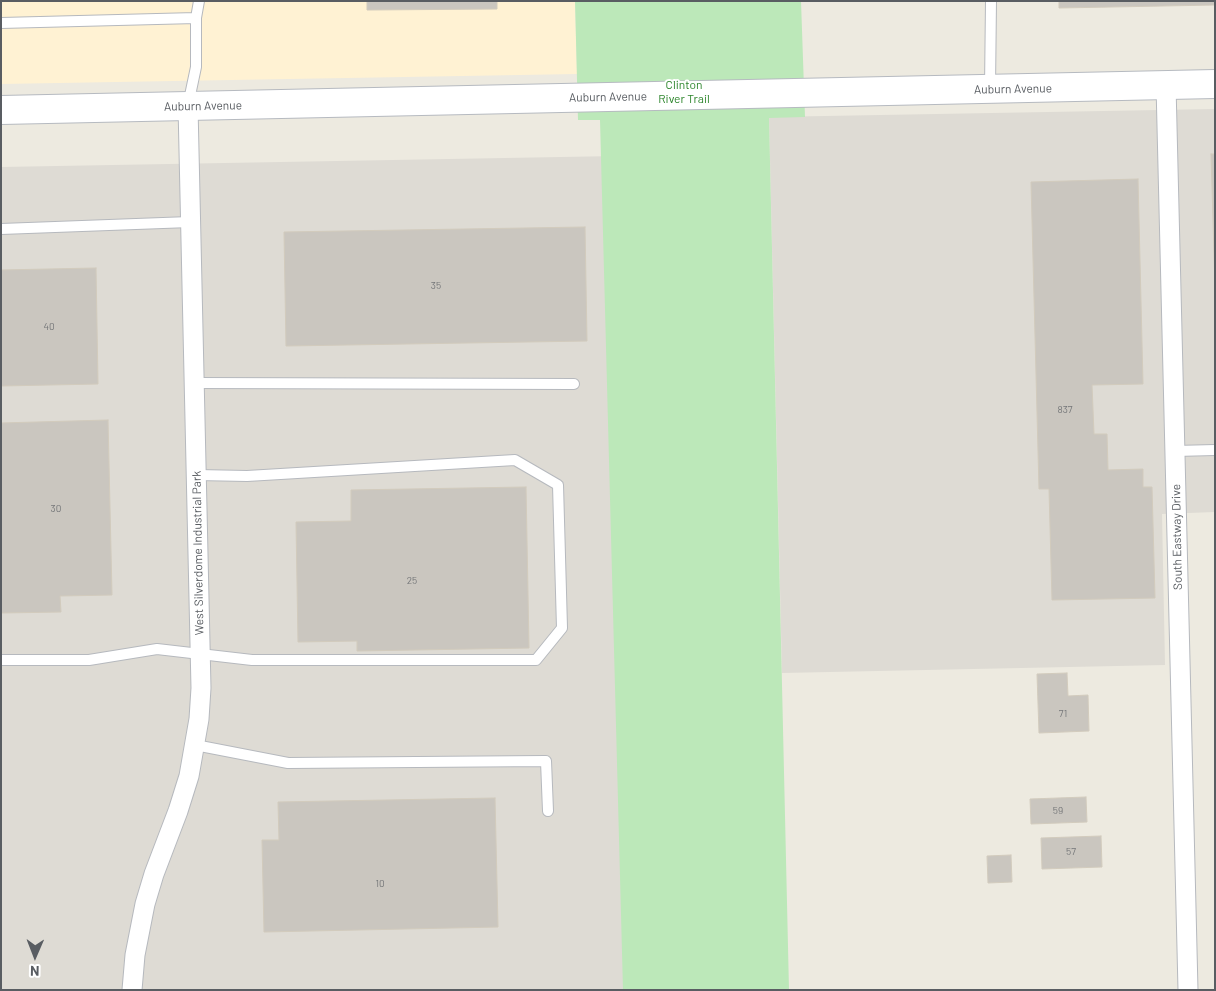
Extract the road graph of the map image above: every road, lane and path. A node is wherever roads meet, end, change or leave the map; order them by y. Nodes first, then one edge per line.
1 (199, 1) edge
2 (991, 1) edge
3 (196, 18) junction
4 (1, 23) edge
5 (1215, 84) edge
6 (1166, 85) junction
7 (990, 89) junction
8 (188, 106) junction
9 (1, 110) edge
10 (190, 222) junction
11 (1, 229) edge
12 (194, 383) junction
13 (574, 384) dead end
14 (1215, 450) edge
15 (1175, 451) junction
16 (196, 475) junction
17 (201, 655) junction
18 (1, 660) edge
19 (195, 745) junction
20 (548, 811) dead end
21 (132, 990) edge
22 (1188, 990) edge

1 - 3 lane
2 - 7 lane
3 - 4 lane
3 - 8 lane
5 - 6 main road, Auburn Avenue
6 - 7 main road, Auburn Avenue
6 - 15 street, South Eastway Drive
7 - 8 main road, Auburn Avenue
8 - 9 main road, Auburn Avenue
8 - 10 street, West Silverdome Industrial Park
10 - 11 lane
10 - 12 street, West Silverdome Industrial Park
12 - 13 lane
12 - 16 street, West Silverdome Industrial Park
14 - 15 lane
15 - 22 street, South Eastway Drive
16 - 17 street, West Silverdome Industrial Park
16 - 17 lane
17 - 18 lane
17 - 19 street, West Silverdome Industrial Park
19 - 20 lane
19 - 21 street, West Silverdome Industrial Park

